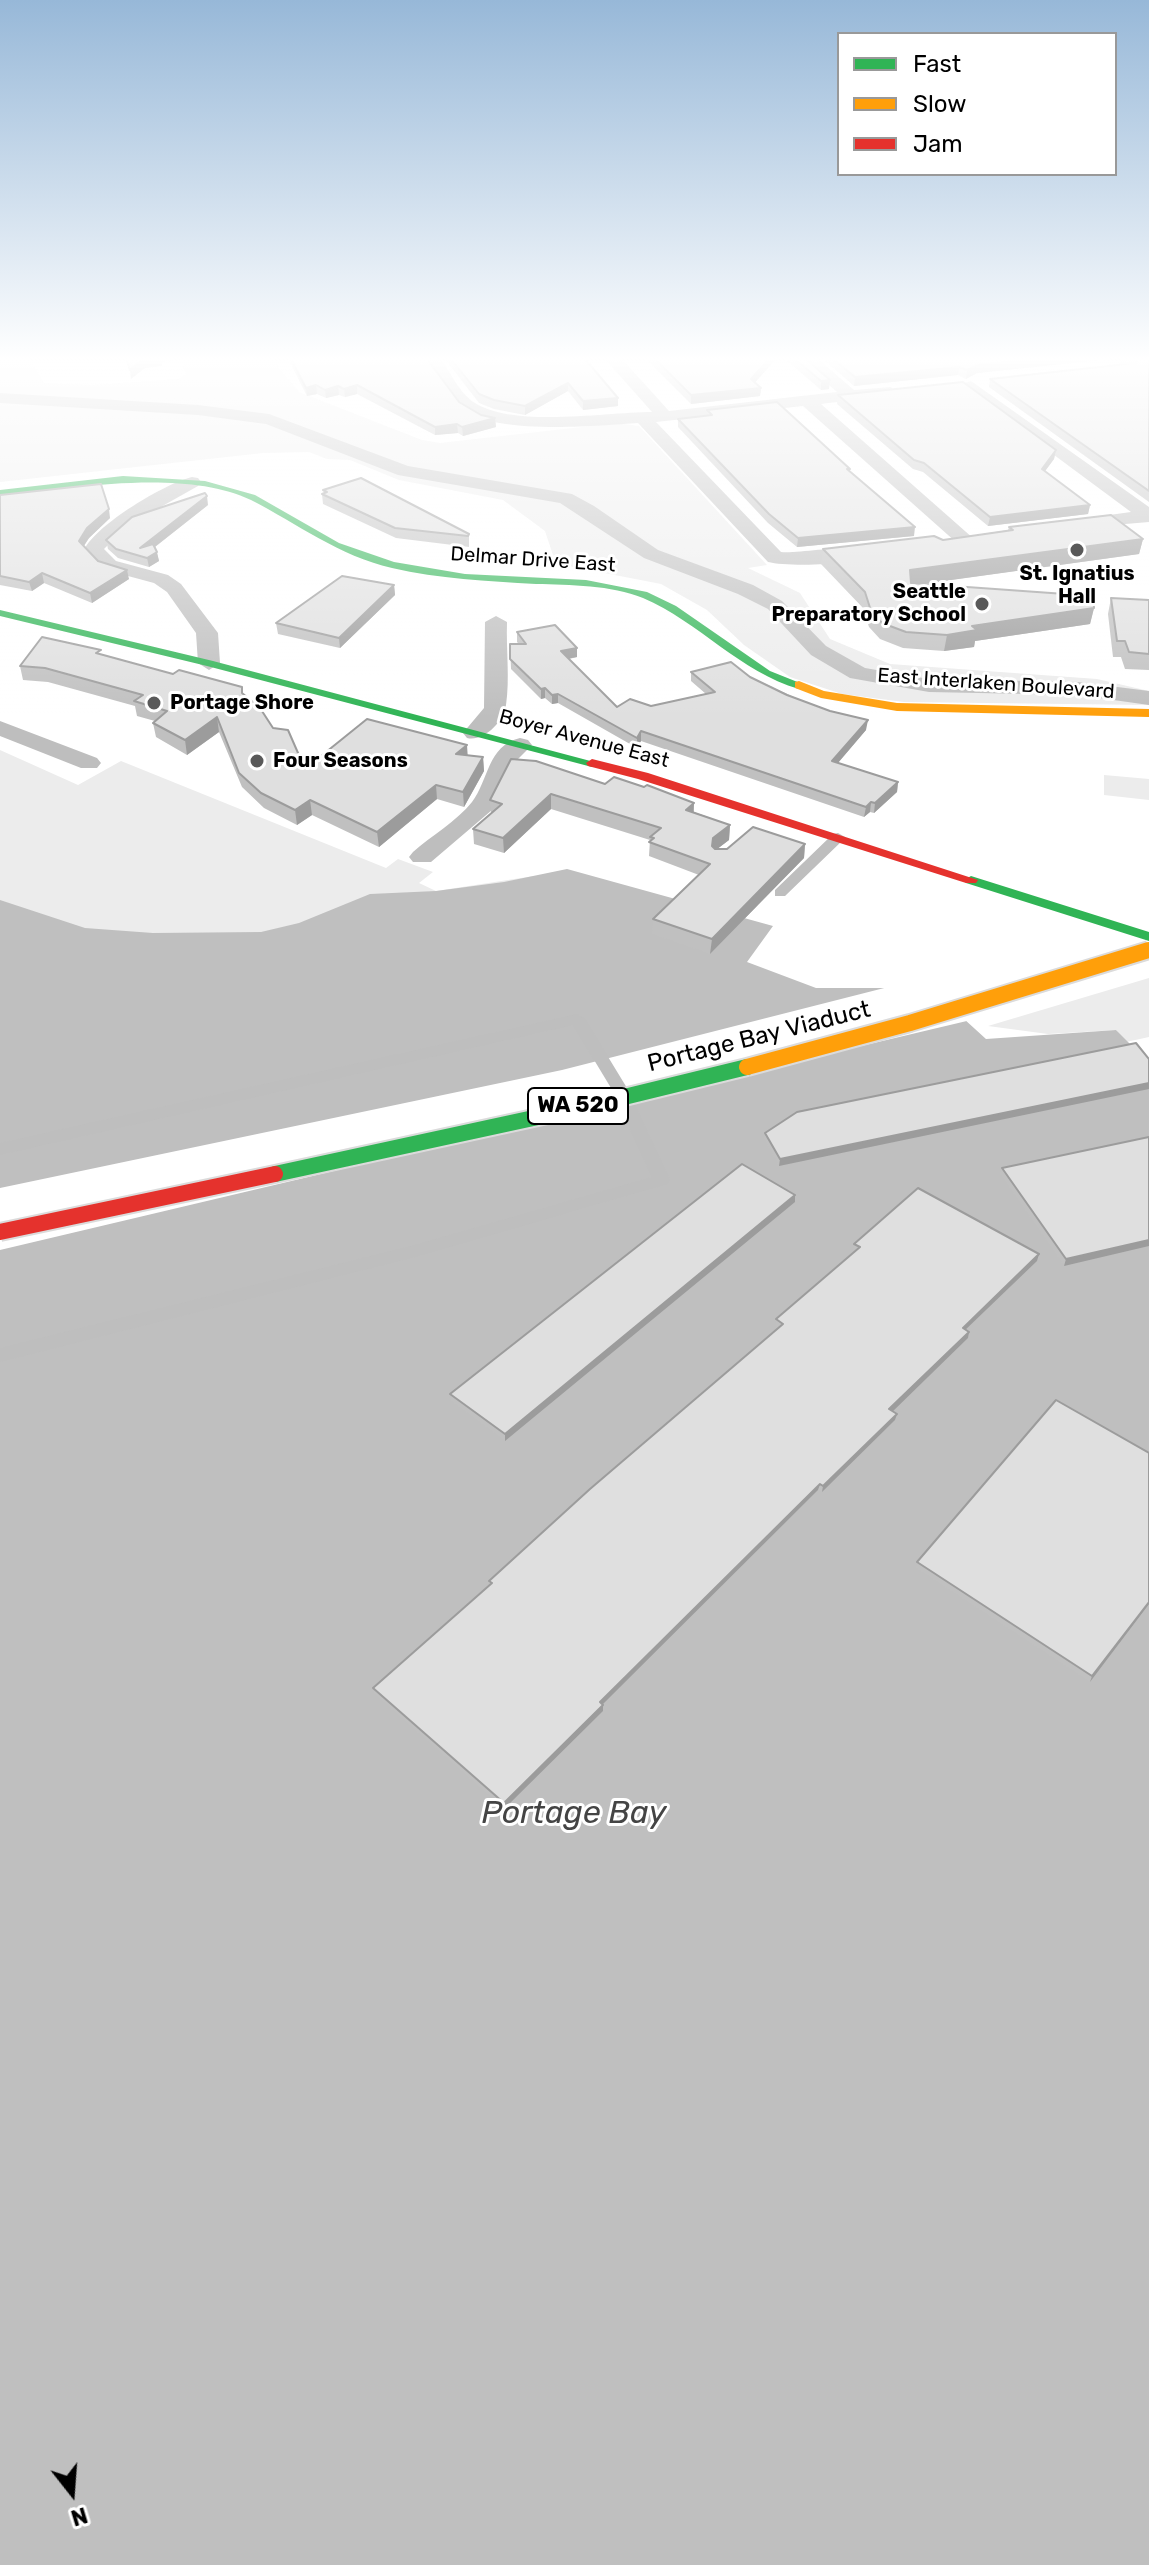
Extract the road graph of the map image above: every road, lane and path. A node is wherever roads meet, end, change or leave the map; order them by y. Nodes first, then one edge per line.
1 (450, 479) edge
2 (700, 479) edge
3 (901, 479) edge
4 (1097, 479) edge
5 (192, 482) junction
6 (0, 493) edge
7 (1148, 516) edge
8 (1056, 527) edge
9 (941, 542) edge
10 (883, 550) edge
11 (0, 613) edge
12 (496, 622) dead end
13 (209, 663) junction
14 (1149, 698) edge
15 (1149, 713) edge
16 (0, 728) edge
17 (475, 733) junction
18 (520, 745) junction
19 (89, 763) dead end
20 (838, 837) junction
21 (422, 857) dead end
22 (780, 893) edge
23 (1149, 925) edge
24 (1149, 937) edge
25 (1104, 939) dead end
26 (1149, 950) edge
27 (634, 1071) dead end
28 (591, 1080) dead end
29 (0, 1149) edge
30 (0, 1232) edge
31 (0, 1355) edge

1 - 14 street, East Interlaken Boulevard
2 - 10 street
3 - 9 street
4 - 7 street
5 - 6 main road, Delmar Drive East
5 - 13 street
5 - 15 main road, Delmar Drive East
7 - 8 street
11 - 13 main road, Boyer Avenue East
12 - 17 street
13 - 17 main road, Boyer Avenue East
16 - 19 street
17 - 18 main road, Boyer Avenue East
18 - 20 main road, Boyer Avenue East
18 - 21 street
20 - 22 lane
20 - 24 main road, Boyer Avenue East
23 - 25 main road
26 - 30 main road, Portage Bay Viaduct / WA 520, bridge
27 - 28 main road, WA 520
29 - 31 lane

